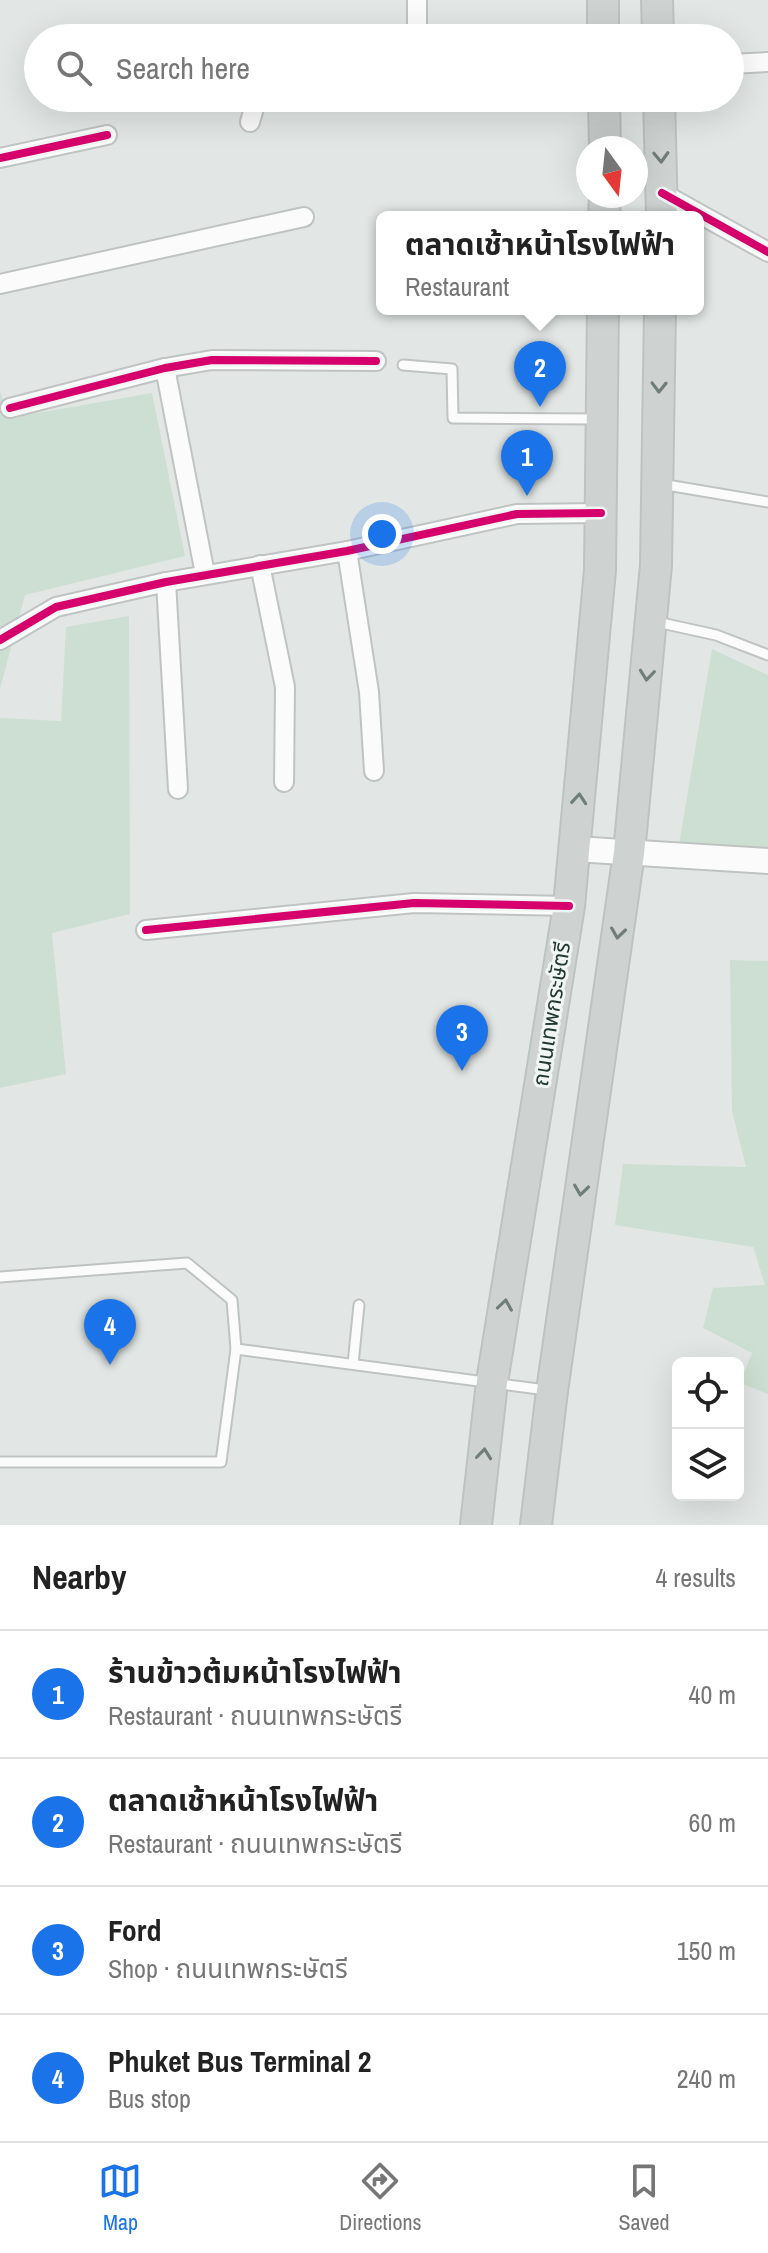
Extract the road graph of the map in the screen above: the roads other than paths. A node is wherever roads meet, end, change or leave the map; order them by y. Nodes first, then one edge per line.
1 (417, 0) edge
2 (603, 0) edge
3 (657, 0) edge
4 (417, 24) edge
5 (603, 24) edge
6 (658, 24) edge
7 (768, 62) edge
8 (744, 63) edge
9 (253, 112) edge
10 (604, 112) edge
11 (659, 112) edge
12 (250, 122) dead end
13 (107, 135) dead end
14 (605, 136) edge
15 (0, 158) edge
16 (662, 205) edge
17 (304, 217) dead end
18 (704, 224) edge
19 (768, 252) edge
20 (0, 284) edge
21 (603, 315) edge
22 (660, 315) edge
23 (376, 361) dead end
24 (403, 365) dead end
25 (165, 368) junction
26 (10, 408) dead end
27 (602, 419) junction
28 (657, 483) junction
29 (768, 502) edge
30 (601, 513) junction
31 (347, 551) junction
32 (260, 565) junction
33 (205, 574) junction
34 (166, 582) junction
35 (652, 620) junction
36 (0, 640) edge
37 (768, 655) edge
38 (374, 771) dead end
39 (284, 782) dead end
40 (178, 789) dead end
41 (575, 849) junction
42 (629, 853) junction
43 (768, 861) edge
44 (569, 906) junction
45 (146, 930) dead end
46 (0, 1277) edge
47 (359, 1305) dead end
48 (236, 1349) junction
49 (353, 1364) junction
50 (492, 1382) junction
51 (552, 1391) junction
52 (0, 1462) edge
53 (476, 1525) edge
54 (536, 1525) edge

1 - 4 street
2 - 5 main road
3 - 6 main road
7 - 8 street
9 - 12 street
10 - 14 main road
11 -> 16 main road
13 - 15 street
17 - 20 street
18 - 19 street
21 - 27 main road, ถนนเทพกระษัตรี
22 -> 28 main road
23 - 25 street
24 - 27 lane
25 - 26 street
25 - 33 street
27 - 30 main road, ถนนเทพกระษัตรี
28 - 29 lane
28 - 35 main road
30 - 31 street
41 -> 30 main road, ถนนเทพกระษัตรี
31 - 32 street
31 - 38 street
32 - 33 street
32 - 39 street
33 - 34 street
34 - 36 street
34 - 40 street
35 - 37 lane
35 -> 42 main road
41 - 42 street
41 - 44 main road, ถนนเทพกระษัตรี
42 - 43 street
42 -> 51 main road
44 - 45 street
50 -> 44 main road, ถนนเทพกระษัตรี
46 - 48 lane
47 - 49 lane
48 - 49 lane
48 - 52 lane
49 - 50 lane
50 - 51 lane
53 -> 50 main road, ถนนเทพกระษัตรี
51 - 54 main road

